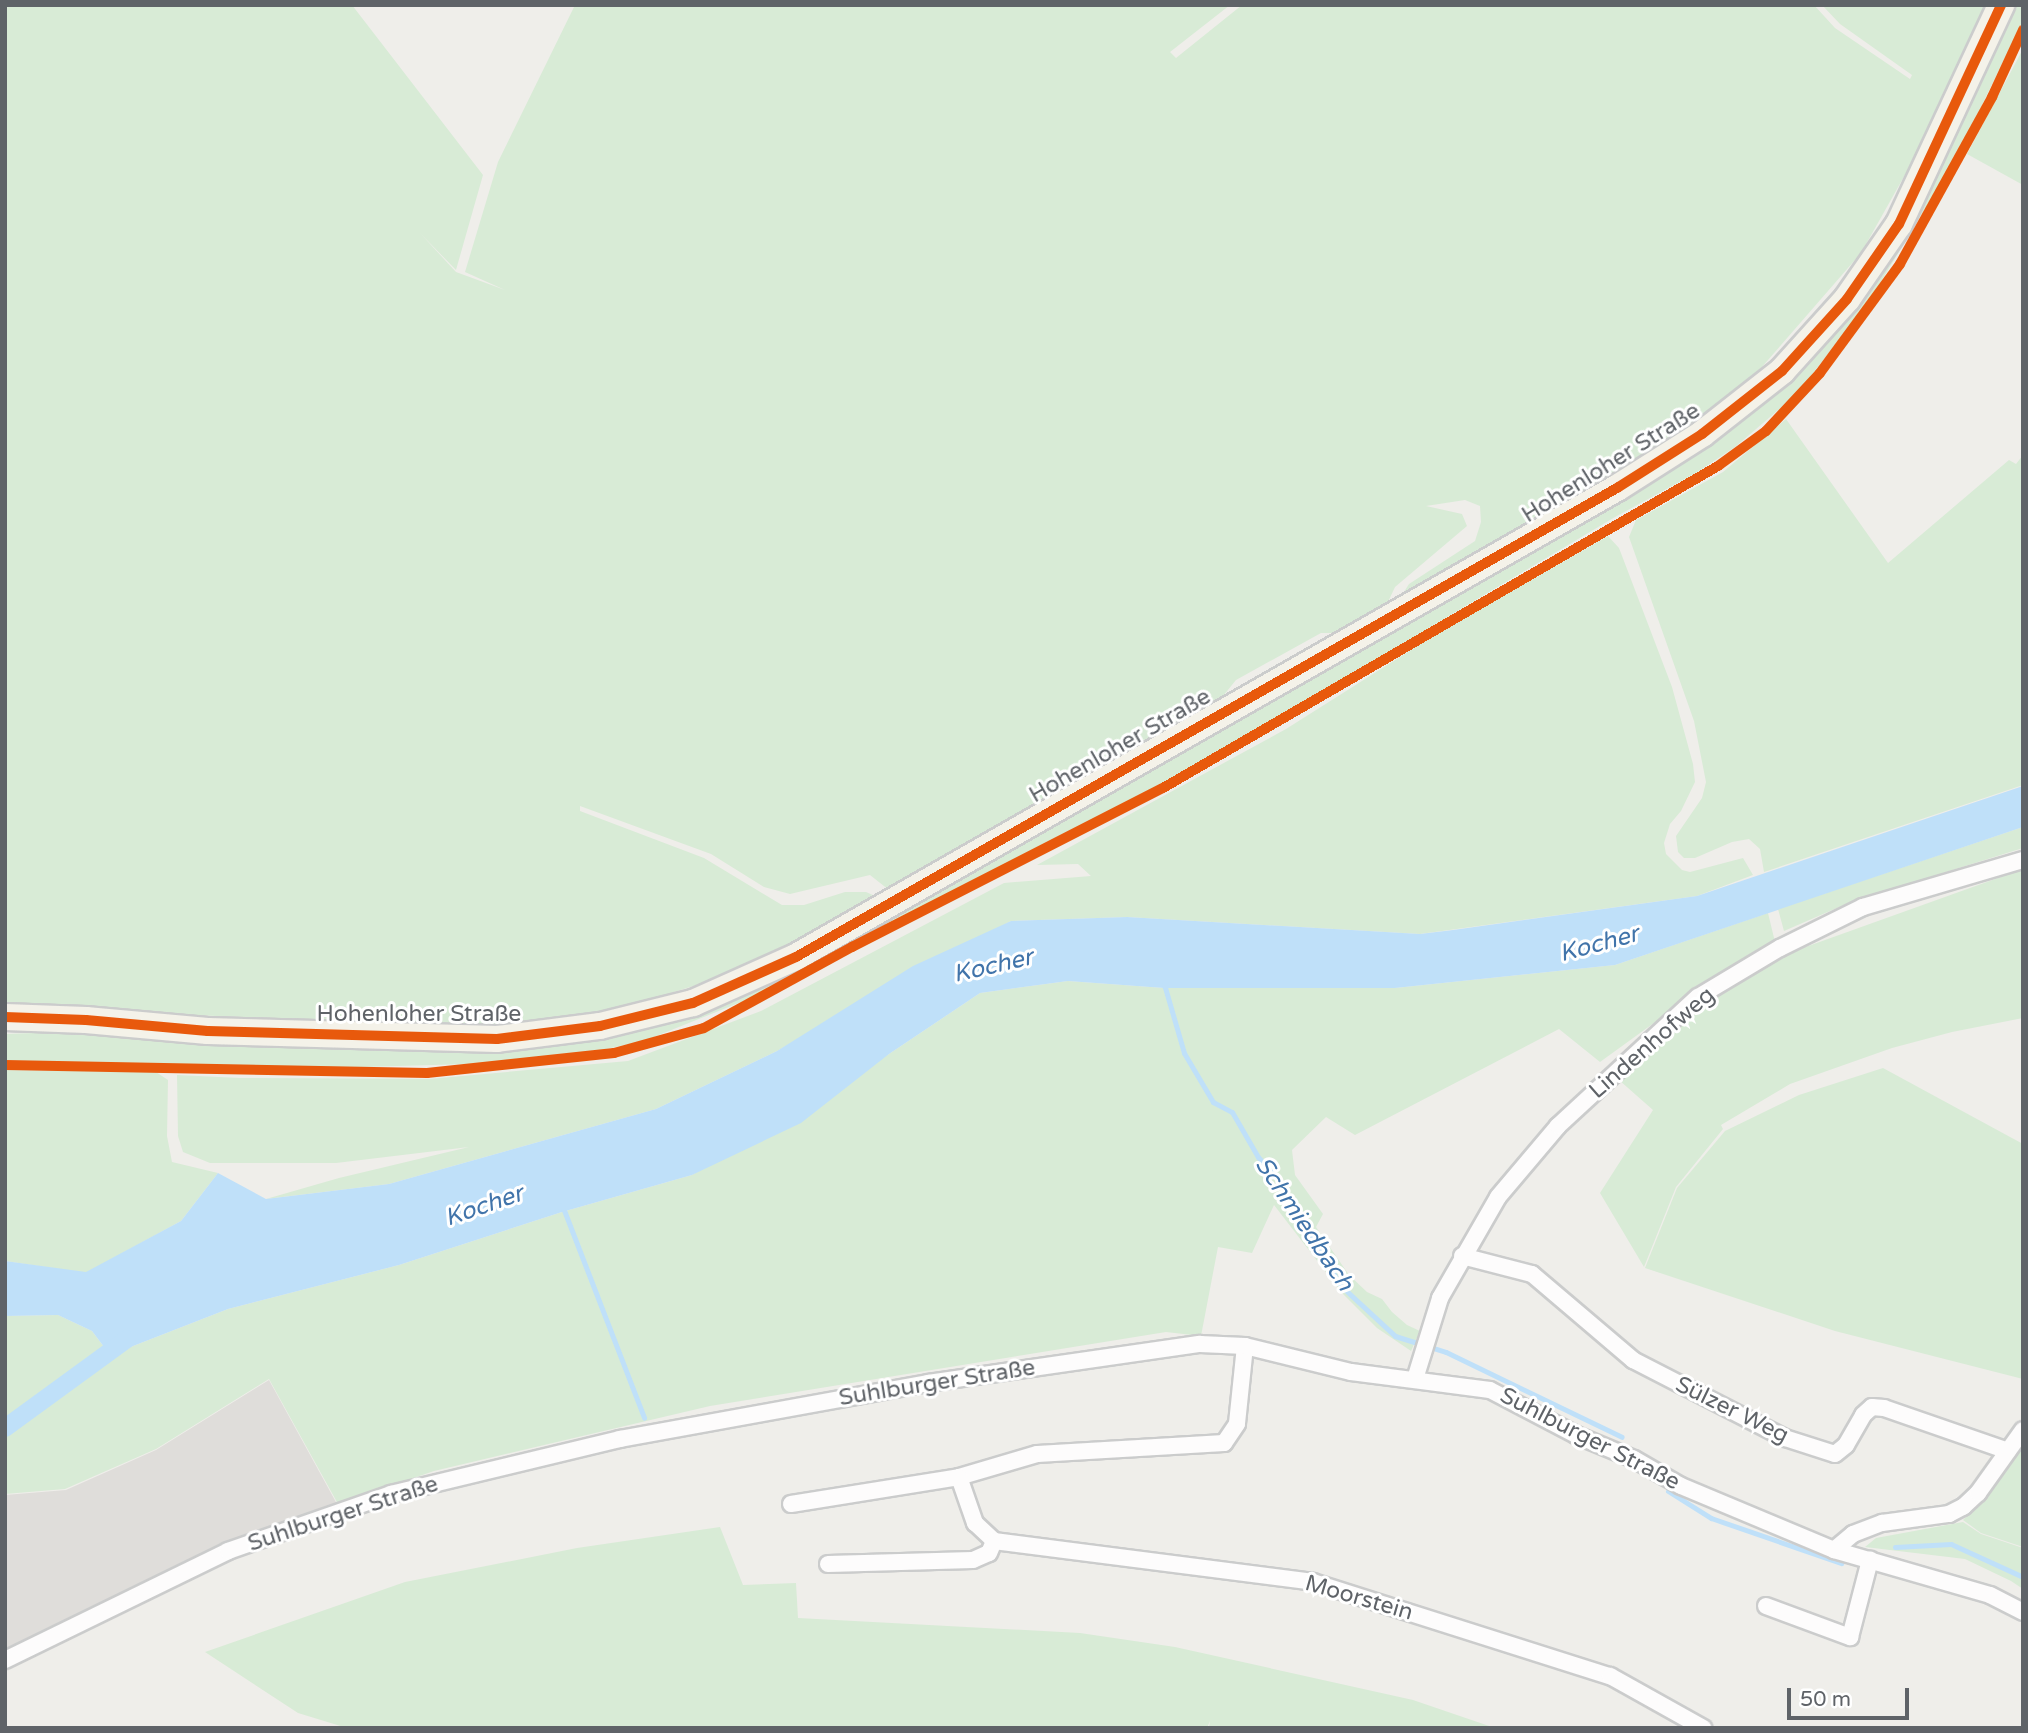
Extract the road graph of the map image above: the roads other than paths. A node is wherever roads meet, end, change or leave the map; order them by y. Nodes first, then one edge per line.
1 (2001, 5) edge
2 (2023, 860) edge
3 (5, 1017) edge
4 (1462, 1256) junction
5 (1245, 1346) junction
6 (1415, 1379) junction
7 (2023, 1430) edge
8 (2008, 1451) junction
9 (959, 1477) junction
10 (791, 1504) dead end
11 (994, 1541) junction
12 (1834, 1550) junction
13 (1870, 1560) junction
14 (828, 1564) dead end
15 (1766, 1606) dead end
16 (2023, 1612) edge
17 (5, 1660) edge
18 (1703, 1728) edge

1 - 3 main road, Hohenloher Straße
2 - 4 street, Lindenhofweg
4 - 6 street, Lindenhofweg
4 - 8 street, Sülzer Weg
5 - 6 street, Suhlburger Straße
5 - 9 street
5 - 17 street, Suhlburger Straße
6 - 12 street, Suhlburger Straße
7 - 8 street
8 - 12 street
9 - 10 street
9 - 11 street
11 - 14 street
11 - 18 street, Moorstein
12 - 13 street, Suhlburger Straße
13 - 15 street
13 - 16 street, Suhlburger Straße

